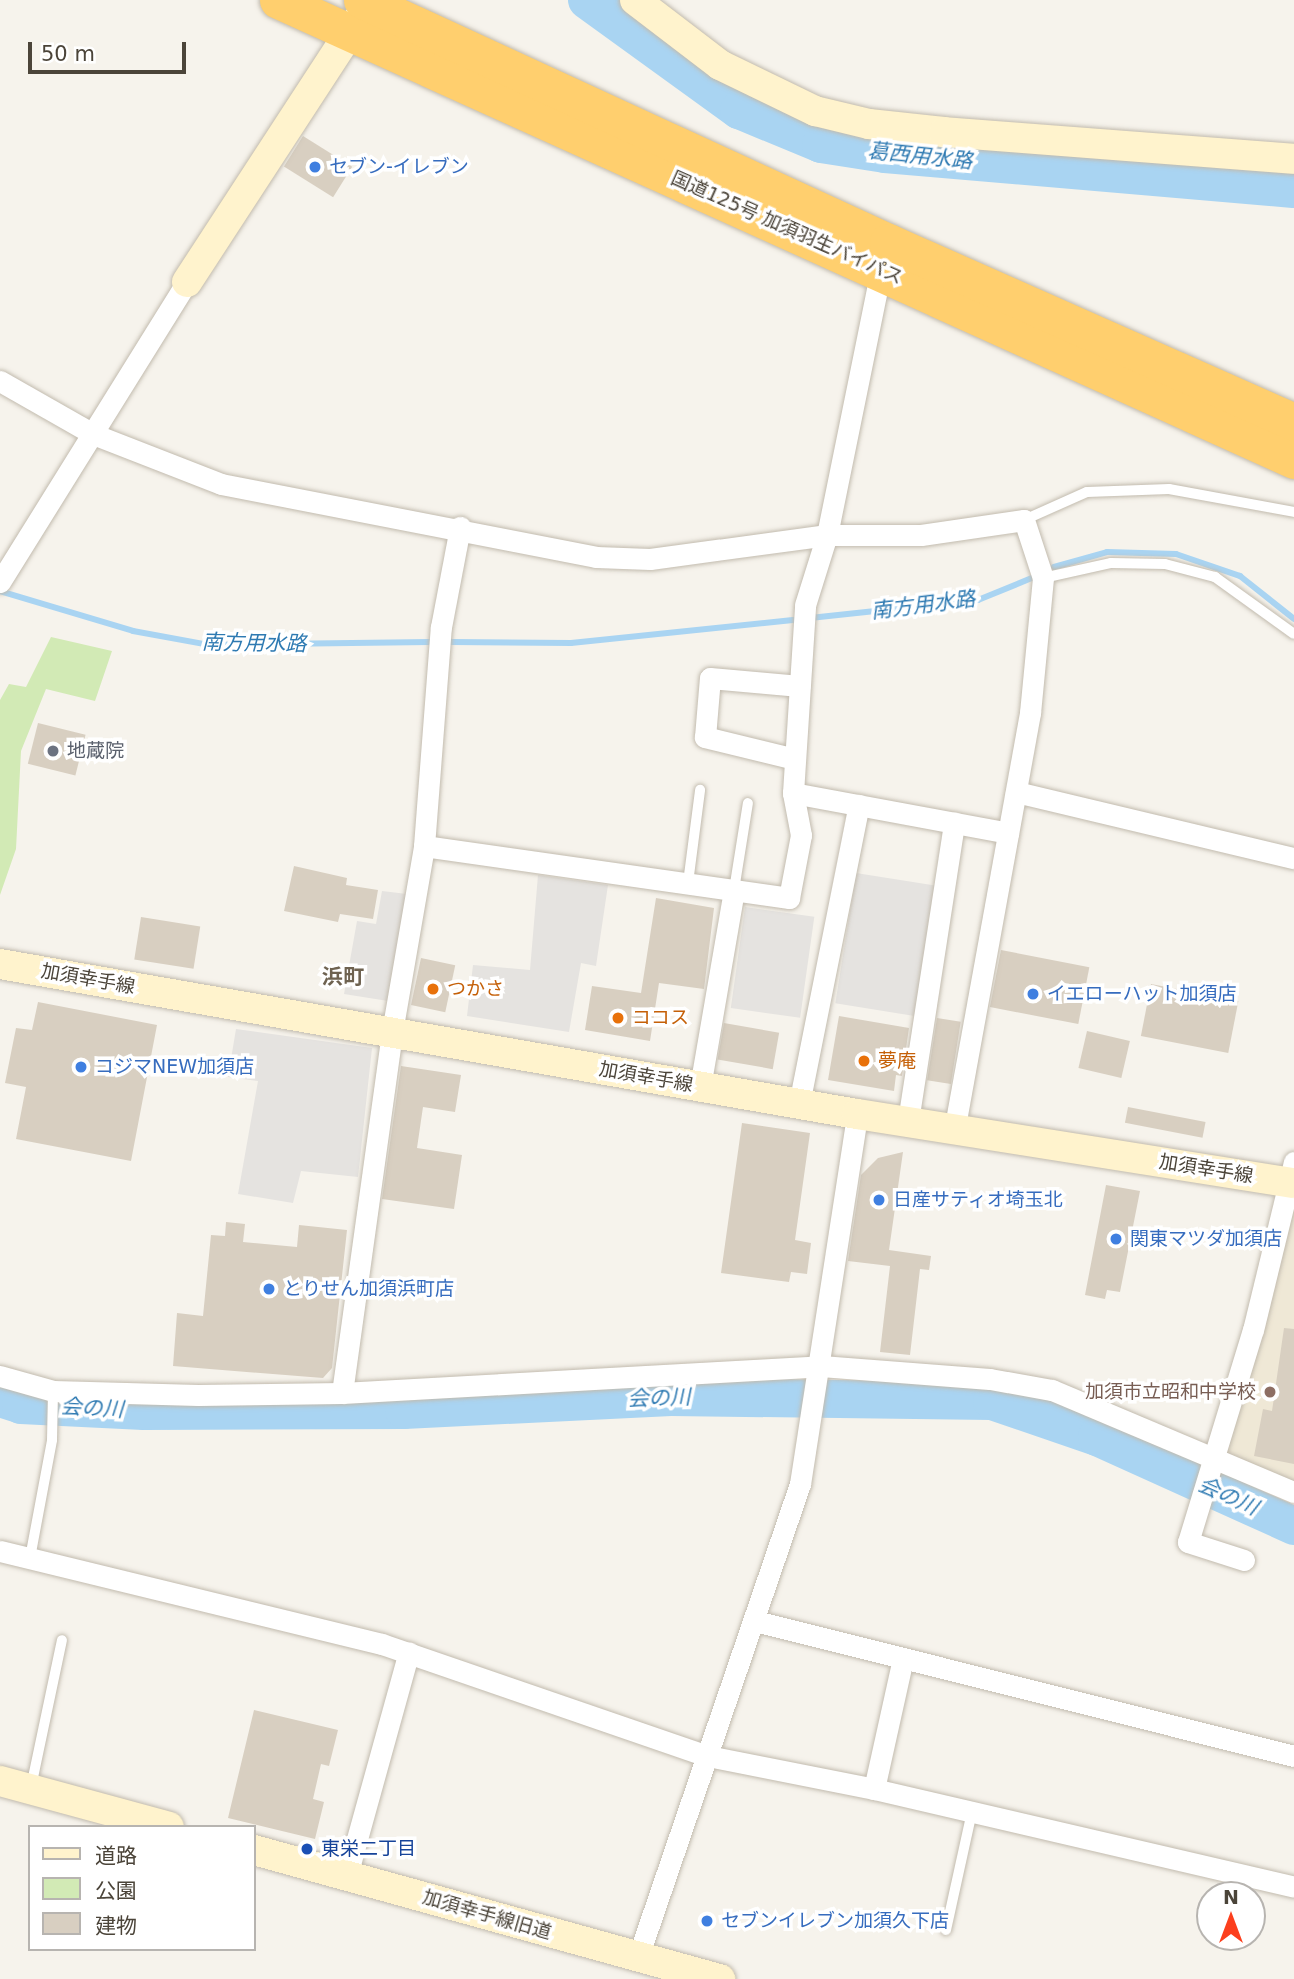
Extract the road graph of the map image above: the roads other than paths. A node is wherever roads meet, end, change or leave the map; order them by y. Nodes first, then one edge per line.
1 (278, 0) edge
2 (635, 0) edge
3 (362, 9) edge
4 (1294, 159) edge
5 (881, 270) junction
6 (187, 282) joint
7 (0, 381) edge
8 (1294, 422) edge
9 (93, 434) junction
10 (1294, 460) edge
11 (1294, 512) edge
12 (1024, 520) junction
13 (460, 527) junction
14 (827, 535) junction
15 (1042, 578) junction
16 (0, 582) edge
17 (1294, 634) edge
18 (800, 686) junction
19 (795, 760) junction
20 (700, 790) dead end
21 (1016, 792) junction
22 (793, 793) junction
23 (748, 803) dead end
24 (859, 805) junction
25 (954, 823) junction
26 (1008, 832) junction
27 (424, 846) junction
28 (1294, 858) edge
29 (688, 883) junction
30 (734, 890) junction
31 (0, 964) edge
32 (392, 1032) junction
33 (700, 1087) junction
34 (799, 1104) junction
35 (857, 1114) junction
36 (908, 1121) junction
37 (955, 1127) junction
38 (1293, 1176) edge
39 (819, 1372) junction
40 (0, 1376) edge
41 (53, 1391) junction
42 (342, 1393) junction
43 (1214, 1458) junction
44 (1294, 1492) edge
45 (0, 1551) edge
46 (30, 1558) junction
47 (1244, 1560) dead end
48 (755, 1621) junction
49 (62, 1640) dead end
50 (409, 1652) junction
51 (903, 1658) junction
52 (708, 1756) junction
53 (1294, 1756) edge
54 (0, 1781) edge
55 (874, 1788) junction
56 (31, 1789) junction
57 (972, 1812) junction
58 (162, 1825) edge
59 (256, 1851) edge
60 (347, 1875) junction
61 (1294, 1887) edge
62 (946, 1930) dead end
63 (635, 1968) edge
64 (720, 1979) edge

1 - 3 highway, 国道125号 加須羽生バイパス
2 - 4 street
3 - 5 highway, 国道125号 加須羽生バイパス
3 - 6 street
3 - 8 highway, 国道125号 加須羽生バイパス
5 - 10 highway, 国道125号 加須羽生バイパス
5 - 14 street
6 - 9 street
7 - 9 street
9 - 13 street
9 - 16 street
11 - 12 lane
12 - 14 street
12 - 15 street
13 - 14 street
13 - 27 street
14 - 18 street
15 - 17 lane
15 - 21 street
18 - 19 street
18 - 19 street
19 - 22 street
20 - 29 lane
21 - 26 street
21 - 28 street
22 - 24 street
22 - 30 street
23 - 30 lane
24 - 25 street
24 - 34 street
25 - 26 street
25 - 36 street
26 - 37 street
27 - 29 street
27 - 32 street
29 - 30 street
30 - 33 street
31 - 32 street, 加須幸手線
32 - 33 street, 加須幸手線
32 - 42 street
33 - 34 street, 加須幸手線
34 - 35 street, 加須幸手線
35 - 36 street, 加須幸手線
35 - 39 street
36 - 37 street, 加須幸手線
37 - 38 street, 加須幸手線
38 - 43 street
39 - 42 street
39 - 43 street
39 - 48 street
40 - 41 street
41 - 42 street
41 - 46 lane
43 - 44 street
43 - 47 street
45 - 46 street
46 - 50 street
48 - 51 street
48 - 52 street
49 - 56 lane
50 - 52 street
50 - 60 street
51 - 53 street
51 - 55 street
52 - 55 street
52 - 63 street
54 - 56 street
55 - 57 street
56 - 58 street
57 - 61 street
57 - 62 lane
59 - 60 street, 加須幸手線旧道
60 - 63 street, 加須幸手線旧道
63 - 64 street, 加須幸手線旧道

